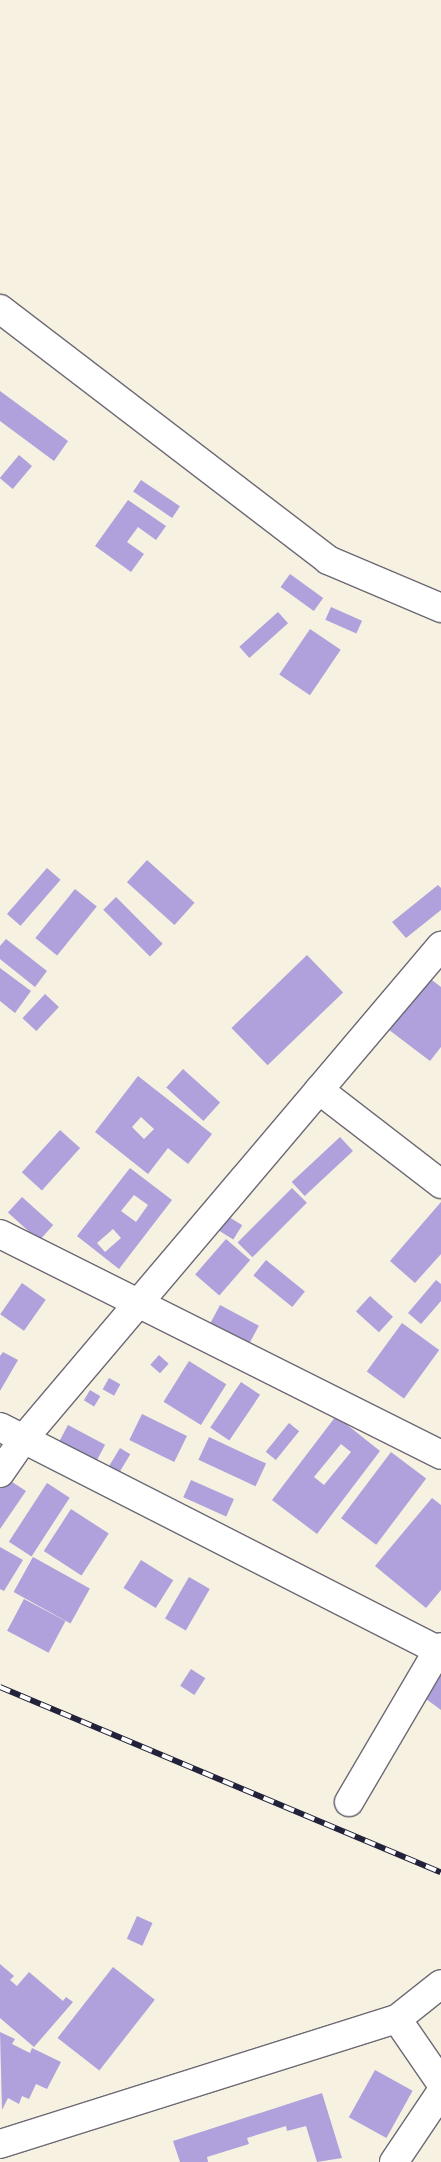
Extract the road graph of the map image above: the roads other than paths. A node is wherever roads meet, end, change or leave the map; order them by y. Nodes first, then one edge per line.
1 (0, 309) edge
2 (441, 608) edge
3 (441, 946) edge
4 (320, 1090) junction
5 (441, 1184) edge
6 (0, 1234) edge
7 (139, 1303) junction
8 (0, 1427) edge
9 (25, 1437) junction
10 (441, 1455) edge
11 (0, 1473) edge
12 (440, 1649) edge
13 (349, 1802) dead end
14 (441, 1984) edge
15 (397, 2019) junction
16 (441, 2083) edge
17 (441, 2092) edge
18 (0, 2144) edge
19 (394, 2162) edge

1 - 2 street
3 - 4 street
4 - 5 street
4 - 7 street
6 - 7 street
7 - 9 street
7 - 10 street
8 - 9 street
9 - 11 street
9 - 12 street
12 - 13 street
14 - 15 street
15 - 16 street
15 - 18 street
17 - 19 street

